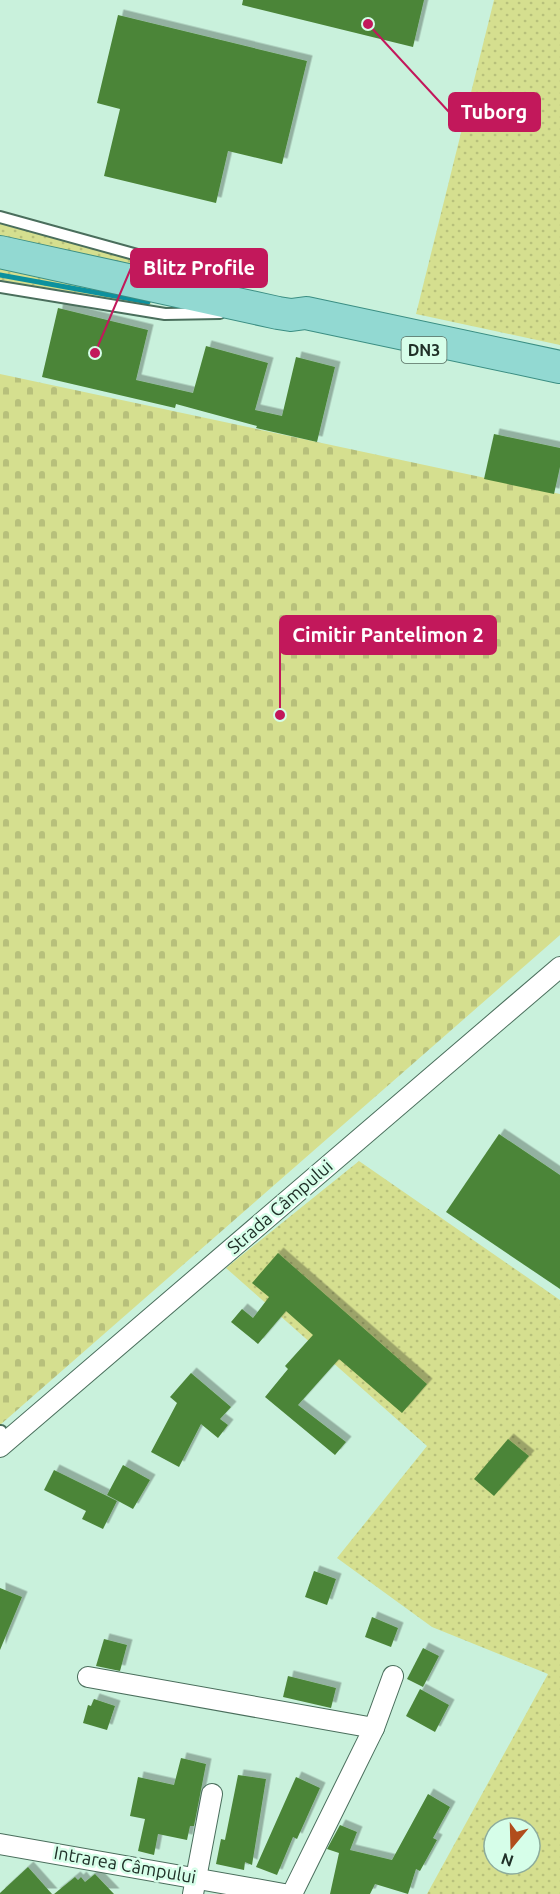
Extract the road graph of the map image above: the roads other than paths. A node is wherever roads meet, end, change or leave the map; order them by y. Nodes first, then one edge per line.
1 (0, 217) edge
2 (0, 252) edge
3 (0, 287) edge
4 (284, 314) junction
5 (560, 367) edge
6 (560, 379) edge
7 (560, 967) edge
8 (0, 1447) edge
9 (393, 1676) dead end
10 (88, 1677) dead end
11 (374, 1728) junction
12 (212, 1794) dead end
13 (0, 1844) edge
14 (194, 1885) edge
15 (284, 1894) edge
16 (292, 1894) edge

1 - 4 lane
2 - 4 main road, DN3
3 - 4 lane
4 - 5 main road, DN3
4 - 6 main road, DN3
7 - 8 street, Strada Câmpului
9 - 11 street
10 - 11 street
11 - 16 street
12 - 14 street
13 - 14 street, Intrarea Câmpului
14 - 15 street, Intrarea Câmpului

